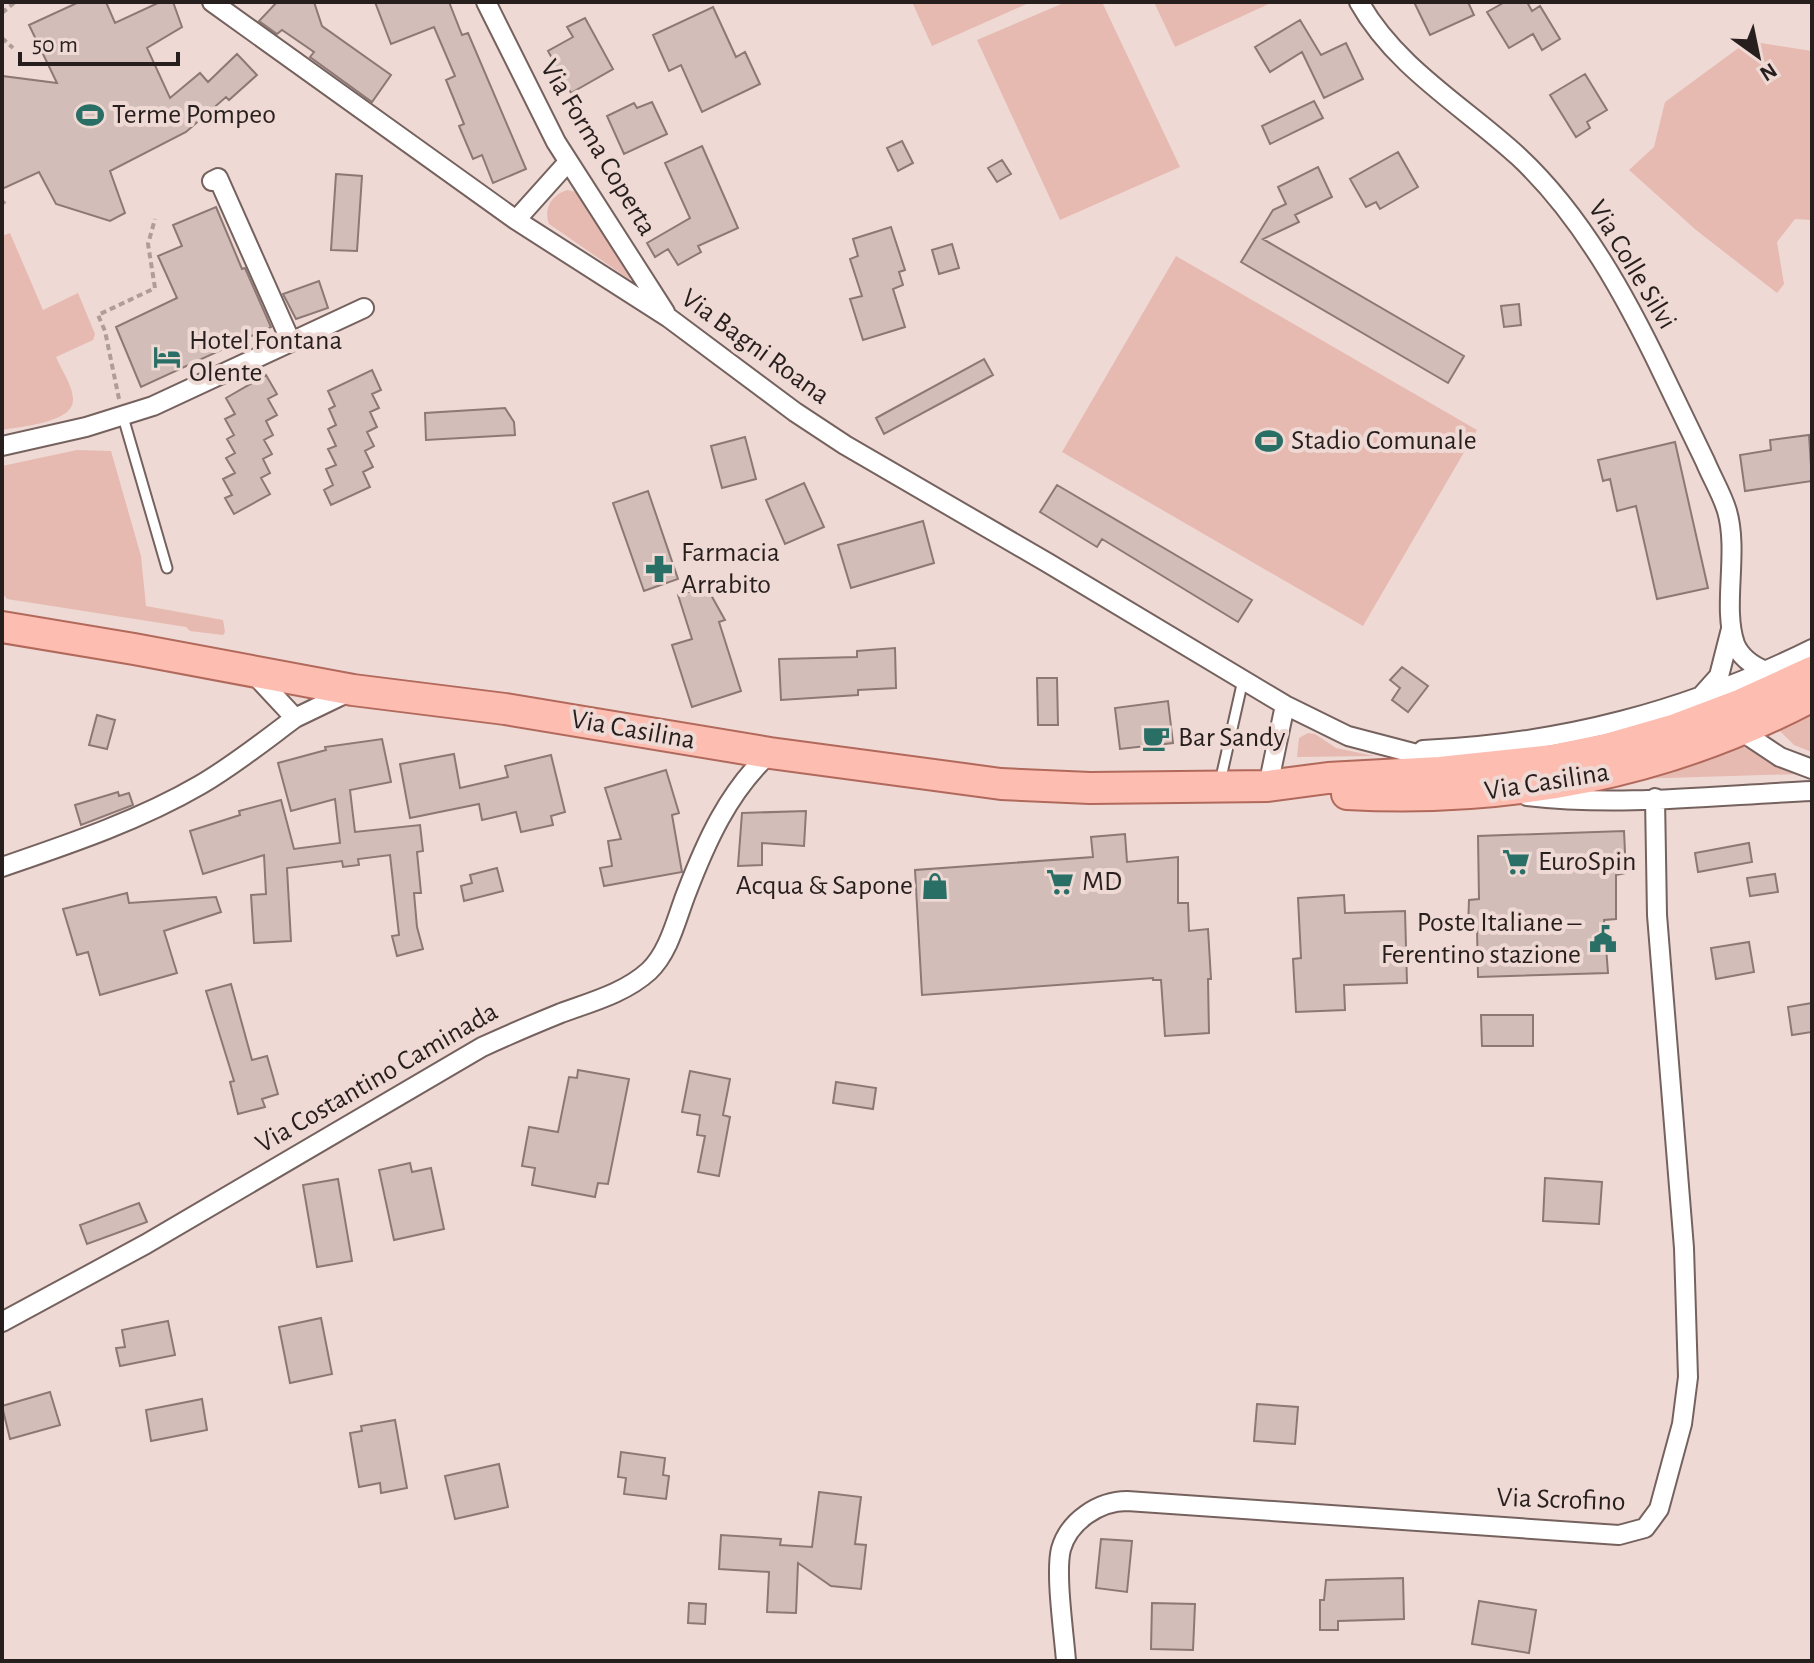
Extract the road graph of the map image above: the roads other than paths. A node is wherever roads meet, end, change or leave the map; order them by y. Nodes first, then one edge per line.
1 (212, 2) edge
2 (486, 2) edge
3 (1359, 2) edge
4 (568, 162) junction
5 (212, 181) dead end
6 (516, 220) junction
7 (364, 308) dead end
8 (669, 318) junction
9 (291, 342) junction
10 (123, 417) junction
11 (2, 446) edge
12 (167, 568) dead end
13 (5, 626) edge
14 (1732, 626) junction
15 (1812, 649) edge
16 (252, 671) junction
17 (1766, 671) junction
18 (1812, 672) edge
19 (1243, 680) junction
20 (353, 690) junction
21 (1812, 696) edge
22 (1698, 699) junction
23 (1285, 705) junction
24 (295, 718) junction
25 (1741, 731) junction
26 (1607, 749) junction
27 (1407, 751) junction
28 (770, 753) junction
29 (1473, 769) junction
30 (1812, 769) edge
31 (1219, 786) junction
32 (1268, 786) junction
33 (1496, 792) junction
34 (1808, 793) edge
35 (1655, 798) junction
36 (2, 867) edge
37 (2, 1322) edge
38 (1066, 1661) edge

1 - 6 street, Via Bagni Roana
2 - 4 street, Via Forma Coperta
3 - 14 street, Via Colle Silvi
4 - 6 street
4 - 8 street, Via Forma Coperta
5 - 9 street
6 - 8 street, Via Bagni Roana
7 - 9 street
8 - 19 street, Via Bagni Roana
9 - 10 street
10 - 11 street
10 - 12 lane
13 - 16 main road, Via Casilina
14 - 17 street
14 - 22 street
15 - 17 street
16 - 20 main road, Via Casilina
16 - 24 street
17 - 22 street
18 - 26 main road, Via Casilina
19 - 23 street, Via Bagni Roana
19 - 31 lane
20 - 24 street
20 - 28 main road, Via Casilina
21 - 25 main road, Via Casilina
22 - 27 street
23 - 27 street, Via Bagni Roana
23 - 32 street
24 - 36 street
25 - 26 street
25 - 30 street
25 - 33 main road, Via Casilina
26 - 29 main road, Via Casilina
27 - 29 street, Via Bagni Roana
28 - 31 main road, Via Casilina
28 - 37 street, Via Costantino Caminada
29 - 32 main road, Via Casilina
31 - 32 main road, Via Casilina
32 - 33 main road, Via Casilina
33 - 35 street
34 - 35 street
35 - 38 street, Via Scrofino

